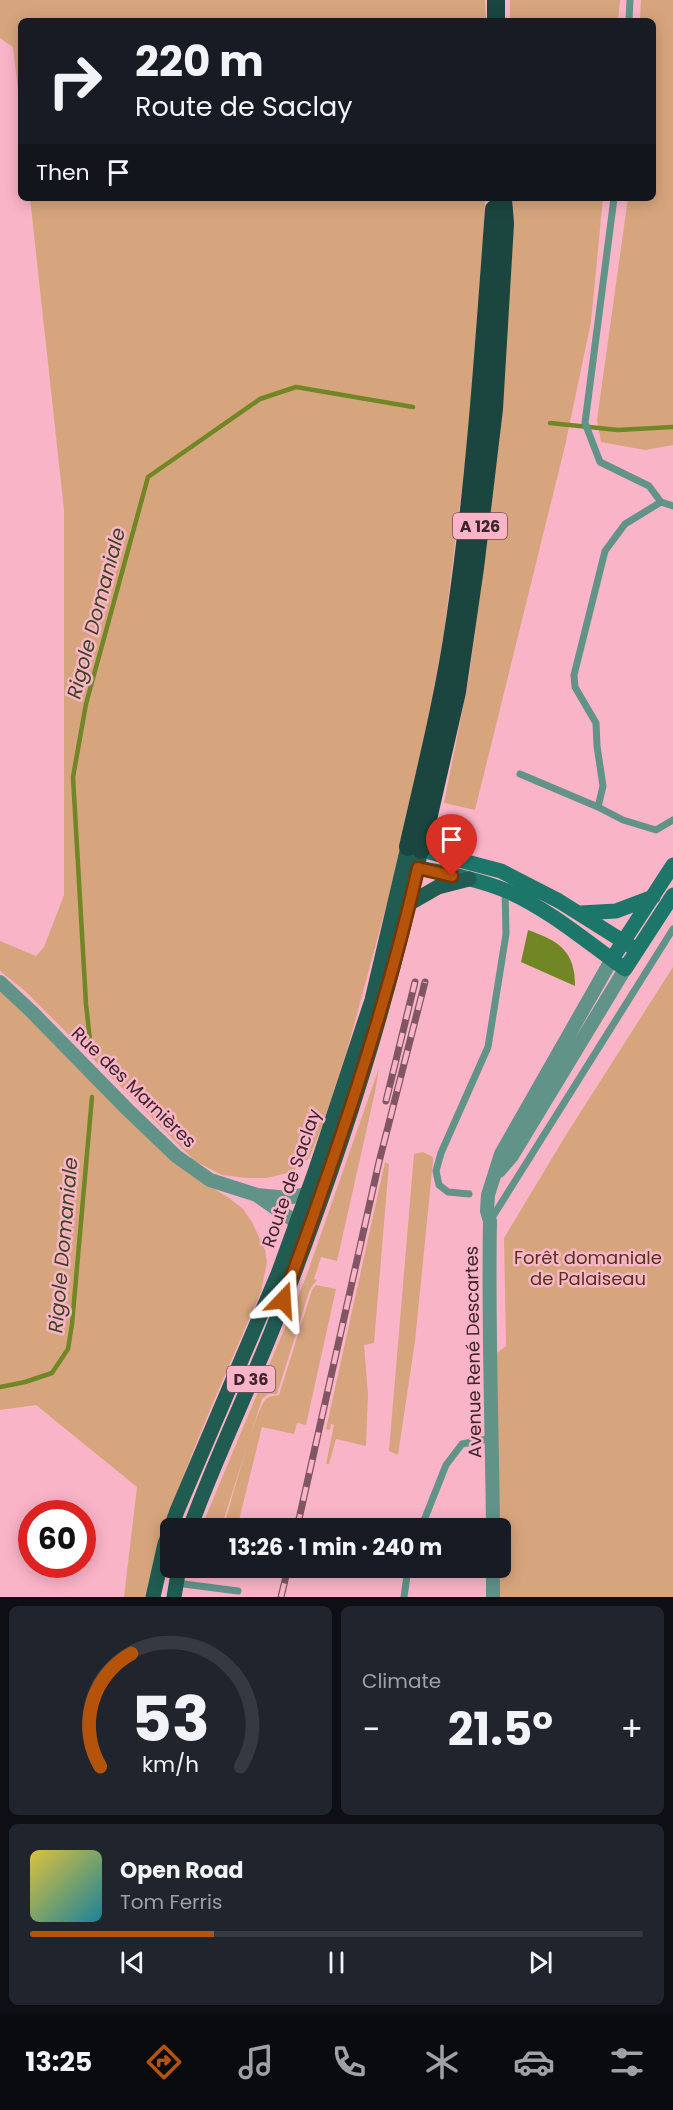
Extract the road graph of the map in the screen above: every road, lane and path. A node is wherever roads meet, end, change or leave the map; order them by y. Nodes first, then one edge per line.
1 (496, 0) edge
2 (630, 0) edge
3 (496, 18) edge
4 (629, 18) edge
5 (495, 201) edge
6 (503, 201) edge
7 (614, 201) edge
8 (661, 502) junction
9 (673, 506) edge
10 (520, 774) dead end
11 (598, 807) junction
12 (673, 820) edge
13 (415, 848) junction
14 (673, 865) edge
15 (411, 867) junction
16 (469, 879) junction
17 (505, 890) junction
18 (673, 895) edge
19 (652, 897) junction
20 (410, 903) junction
21 (578, 912) junction
22 (673, 929) edge
23 (623, 940) junction
24 (637, 950) junction
25 (612, 959) junction
26 (625, 969) junction
27 (0, 982) edge
28 (493, 1178) junction
29 (323, 1190) junction
30 (306, 1194) junction
31 (469, 1194) dead end
32 (256, 1195) junction
33 (490, 1221) junction
34 (303, 1225) junction
35 (492, 1438) junction
36 (194, 1518) edge
37 (425, 1518) edge
38 (493, 1518) edge
39 (407, 1578) edge
40 (493, 1578) edge
41 (176, 1582) edge
42 (238, 1591) dead end
43 (153, 1597) edge
44 (404, 1597) edge
45 (493, 1597) edge

1 - 3 highway
2 - 4 lane
5 - 13 highway, A 126
6 - 13 highway, A 126
7 - 8 lane
8 - 9 lane
8 - 11 lane
10 - 11 lane
11 - 12 lane
13 - 15 main road, Route de Saclay / D 36
13 - 21 main road
14 - 19 main road
15 - 16 main road
15 - 20 main road, Route de Saclay / D 36
15 - 30 main road, Route de Saclay / D 36
16 - 17 main road
16 - 20 main road
17 - 25 main road
17 - 31 lane
18 - 24 main road
19 - 21 main road
19 - 23 main road
20 - 29 main road, Route de Saclay / D 36
21 - 23 main road
22 - 33 lane
23 - 24 main road
23 - 25 main road
24 - 26 main road
25 - 26 main road
25 - 28 street, Avenue René Descartes
26 - 28 street
27 - 32 street, Rue des Marnières
28 - 33 street, Avenue René Descartes
29 - 30 street, Rue des Marnières
29 - 34 main road, Route de Saclay / D 36
30 - 32 street, Rue des Marnières
30 - 34 main road, Route de Saclay / D 36
32 - 34 street, Rue des Marnières
33 - 35 street, Avenue René Descartes
34 - 36 main road, Route de Saclay / D 36
34 - 43 main road, Route de Saclay / D 36
35 - 37 lane
35 - 38 street, Avenue René Descartes
39 - 44 lane
40 - 45 street
41 - 42 lane

